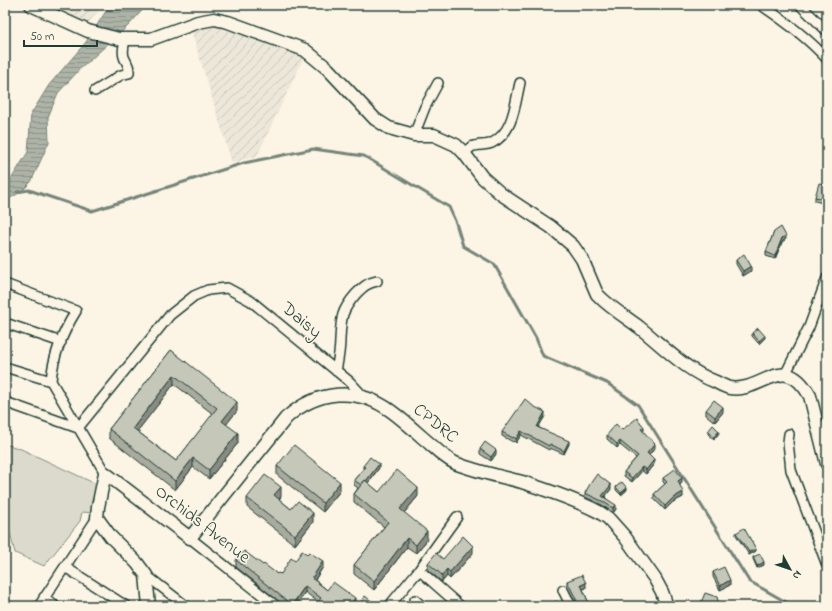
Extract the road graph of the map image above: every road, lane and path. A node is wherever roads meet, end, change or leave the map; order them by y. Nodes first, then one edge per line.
1 (32, 5) edge
2 (762, 5) edge
3 (800, 5) edge
4 (827, 31) edge
5 (122, 39) junction
6 (827, 59) edge
7 (438, 83) dead end
8 (520, 83) dead end
9 (95, 91) dead end
10 (414, 135) junction
11 (464, 153) junction
12 (827, 278) edge
13 (377, 281) dead end
14 (5, 284) edge
15 (824, 297) edge
16 (5, 323) edge
17 (61, 342) junction
18 (5, 367) edge
19 (336, 371) junction
20 (785, 375) junction
21 (51, 381) junction
22 (364, 397) junction
23 (5, 402) edge
24 (78, 428) junction
25 (790, 434) dead end
26 (827, 464) edge
27 (105, 473) junction
28 (457, 517) dead end
29 (97, 518) junction
30 (190, 538) junction
31 (827, 565) edge
32 (65, 566) junction
33 (419, 570) junction
34 (146, 575) junction
35 (563, 590) dead end
36 (44, 597) junction
37 (39, 606) edge
38 (55, 606) edge
39 (126, 606) edge
40 (149, 606) edge
41 (186, 606) edge
42 (276, 606) edge
43 (389, 606) edge
44 (460, 606) edge
45 (571, 606) edge
46 (667, 606) edge

1 - 5 street
2 - 6 street
3 - 4 street
5 - 9 street
5 - 10 street
7 - 10 street
8 - 11 street
10 - 11 street
11 - 20 street
12 - 15 street
13 - 19 street
14 - 17 street
15 - 20 street
16 - 17 street
17 - 21 street
18 - 21 street
19 - 22 street, Daisy
19 - 24 street, Daisy
20 - 26 street
21 - 24 street
22 - 30 street, CPDRC
22 - 46 street, CPDRC
23 - 24 street
24 - 27 street
25 - 31 street
27 - 29 street
27 - 30 street, Orchids Avenue
28 - 33 street
29 - 32 street
29 - 34 street
30 - 42 street, Orchids Avenue
32 - 36 street
32 - 39 street
33 - 43 street
33 - 44 street
34 - 40 street
34 - 41 street
35 - 45 street
36 - 37 street
36 - 38 street

